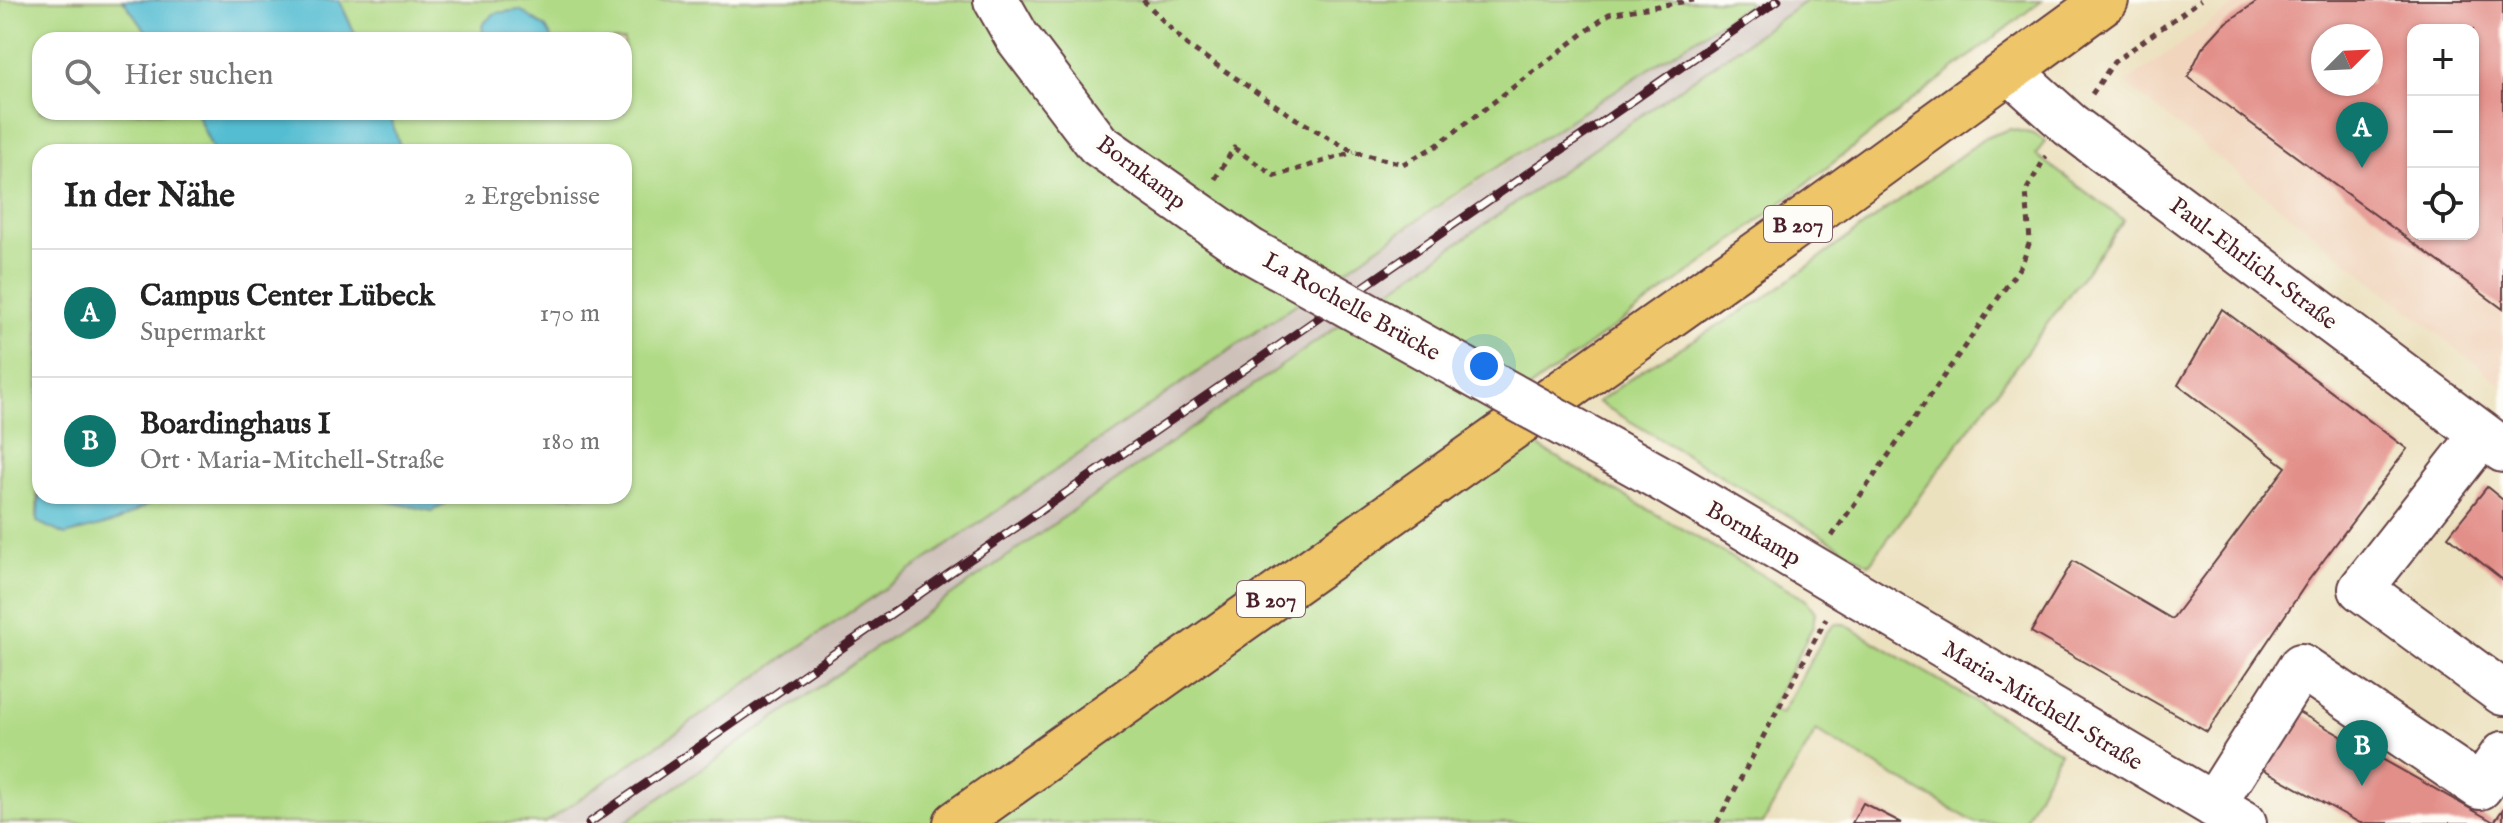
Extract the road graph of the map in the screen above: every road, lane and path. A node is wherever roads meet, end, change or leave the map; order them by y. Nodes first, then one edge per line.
1 (996, 0) edge
2 (1143, 0) edge
3 (1694, 0) edge
4 (2106, 0) edge
5 (2201, 0) edge
6 (2010, 71) junction
7 (2070, 125) junction
8 (1354, 152) junction
9 (1208, 190) dead end
10 (1249, 250) joint
11 (2493, 443) edge
12 (1664, 480) joint
13 (1828, 577) junction
14 (2503, 693) edge
15 (2503, 754) edge
16 (2228, 814) edge
17 (956, 823) edge
18 (1717, 823) edge

1 - 10 street, Bornkamp
2 - 8 path
3 - 8 path
4 - 6 main road, B 207
5 - 7 path
6 - 7 street, Paul-Ehrlich-Straße
6 - 17 main road, B 207
7 - 11 street, Paul-Ehrlich-Straße
7 - 13 path
8 - 9 path
10 - 12 street, La Rochelle Brücke, bridge
11 - 14 street
12 - 13 street, Bornkamp
13 - 16 street, Maria-Mitchell-Straße
13 - 18 path
15 - 16 street

